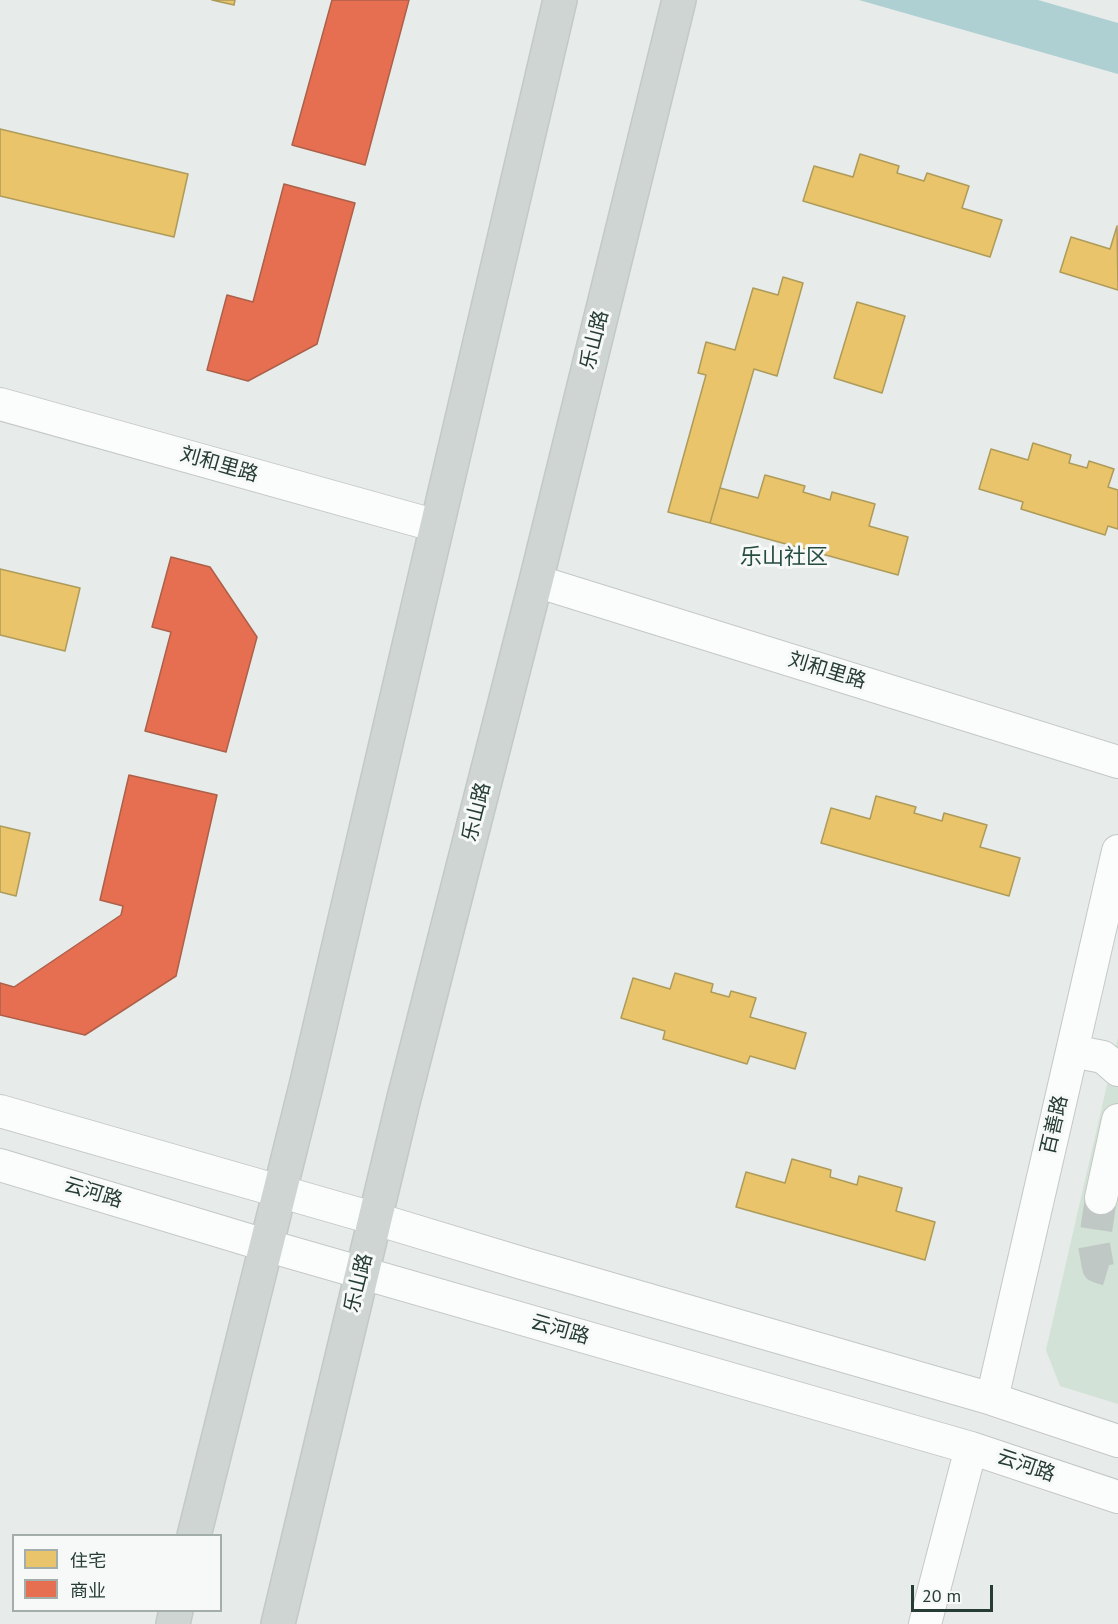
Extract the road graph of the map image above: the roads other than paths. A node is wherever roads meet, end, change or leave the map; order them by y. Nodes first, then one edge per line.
1 (560, 0) edge
2 (679, 0) edge
3 (0, 404) edge
4 (437, 526) junction
5 (536, 581) junction
6 (1118, 762) edge
7 (1118, 851) edge
8 (1072, 1051) junction
9 (1118, 1070) edge
10 (0, 1112) edge
11 (1118, 1120) edge
12 (0, 1166) edge
13 (279, 1192) junction
14 (1101, 1198) tunnel mouth
15 (376, 1219) junction
16 (265, 1245) junction
17 (362, 1273) junction
18 (992, 1399) junction
19 (1118, 1441) edge
20 (971, 1448) junction
21 (1118, 1497) edge
22 (194, 1534) edge
23 (278, 1624) edge
24 (925, 1624) edge

1 - 4 main road
2 - 5 main road, 乐山路
3 - 4 street, 刘和里路
4 - 13 main road
5 - 6 street, 刘和里路
5 - 15 main road, 乐山路
7 - 8 street, 百善路
8 - 9 street
8 - 18 street, 百善路
10 - 13 street
11 - 14 street
12 - 16 street, 云河路
13 - 15 street
13 - 16 main road
15 - 17 main road, 乐山路
15 - 18 street
16 - 17 street, 云河路
16 - 22 main road
17 - 20 street, 云河路
17 - 23 main road, 乐山路
18 - 19 street
20 - 21 street, 云河路
20 - 24 street

